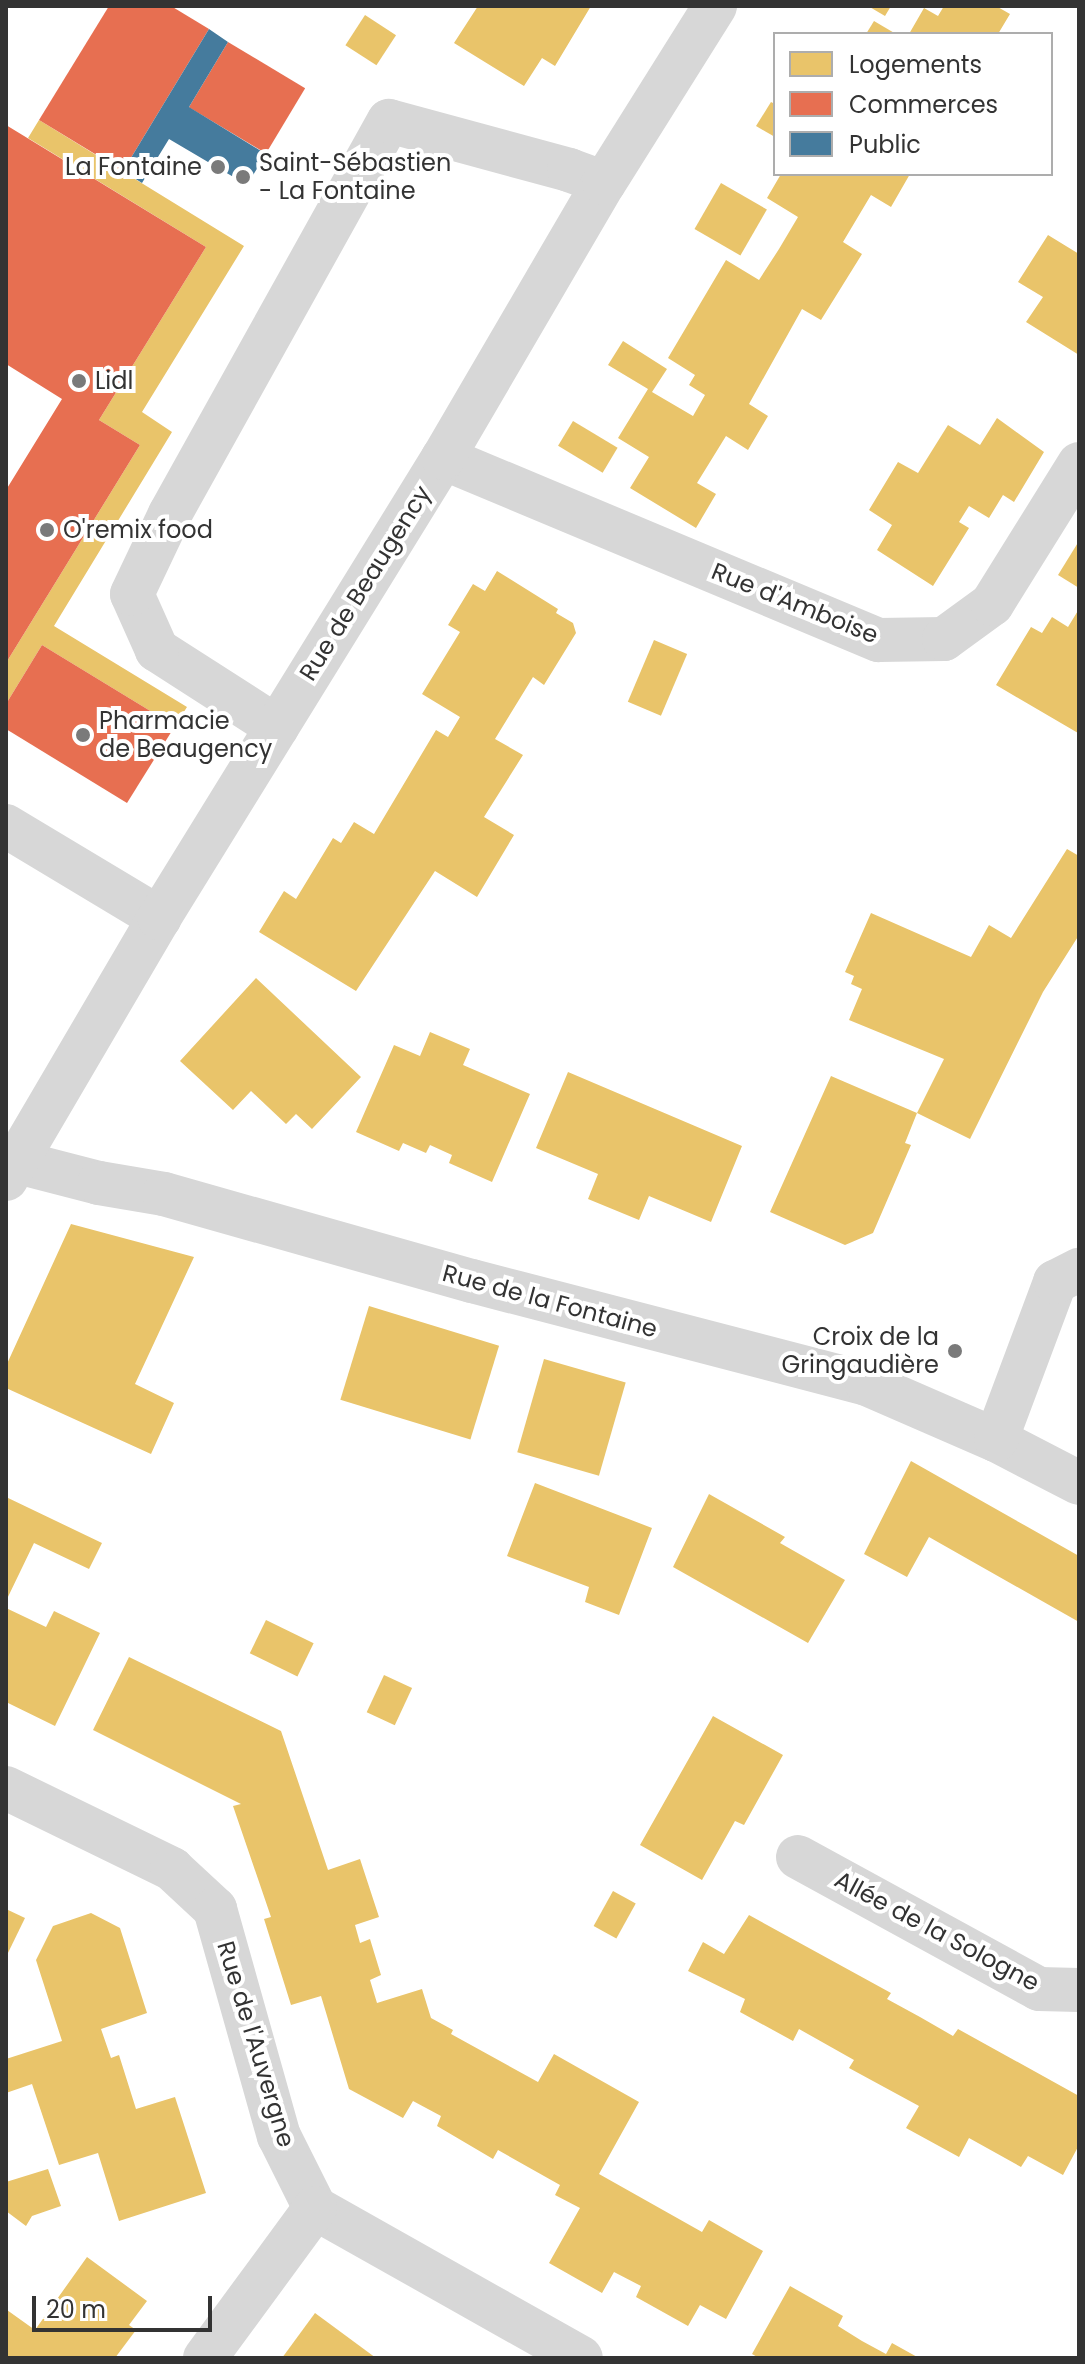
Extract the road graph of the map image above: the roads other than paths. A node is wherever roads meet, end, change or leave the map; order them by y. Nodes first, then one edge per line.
1 (715, 6) edge
2 (604, 183) junction
3 (443, 458) junction
4 (1079, 464) edge
5 (277, 727) junction
6 (6, 826) edge
7 (159, 918) junction
8 (9, 1166) edge
9 (1079, 1270) edge
10 (996, 1440) junction
11 (1079, 1483) edge
12 (6, 1788) edge
13 (798, 1857) dead end
14 (1079, 1990) edge
15 (315, 2208) junction
16 (205, 2358) edge
17 (581, 2358) edge

1 - 2 street, Rue de Beaugency
2 - 3 street, Rue de Beaugency
2 - 5 street
3 - 4 street, Rue d'Amboise
3 - 5 street, Rue de Beaugency
5 - 7 street, Rue de Beaugency
6 - 7 street
7 - 8 street, Rue de Beaugency
8 - 10 street, Rue de la Fontaine
9 - 10 street
10 - 11 street, Rue de la Fontaine
12 - 15 street, Rue de l'Auvergne
13 - 14 street, Allée de la Sologne
15 - 16 street
15 - 17 street

